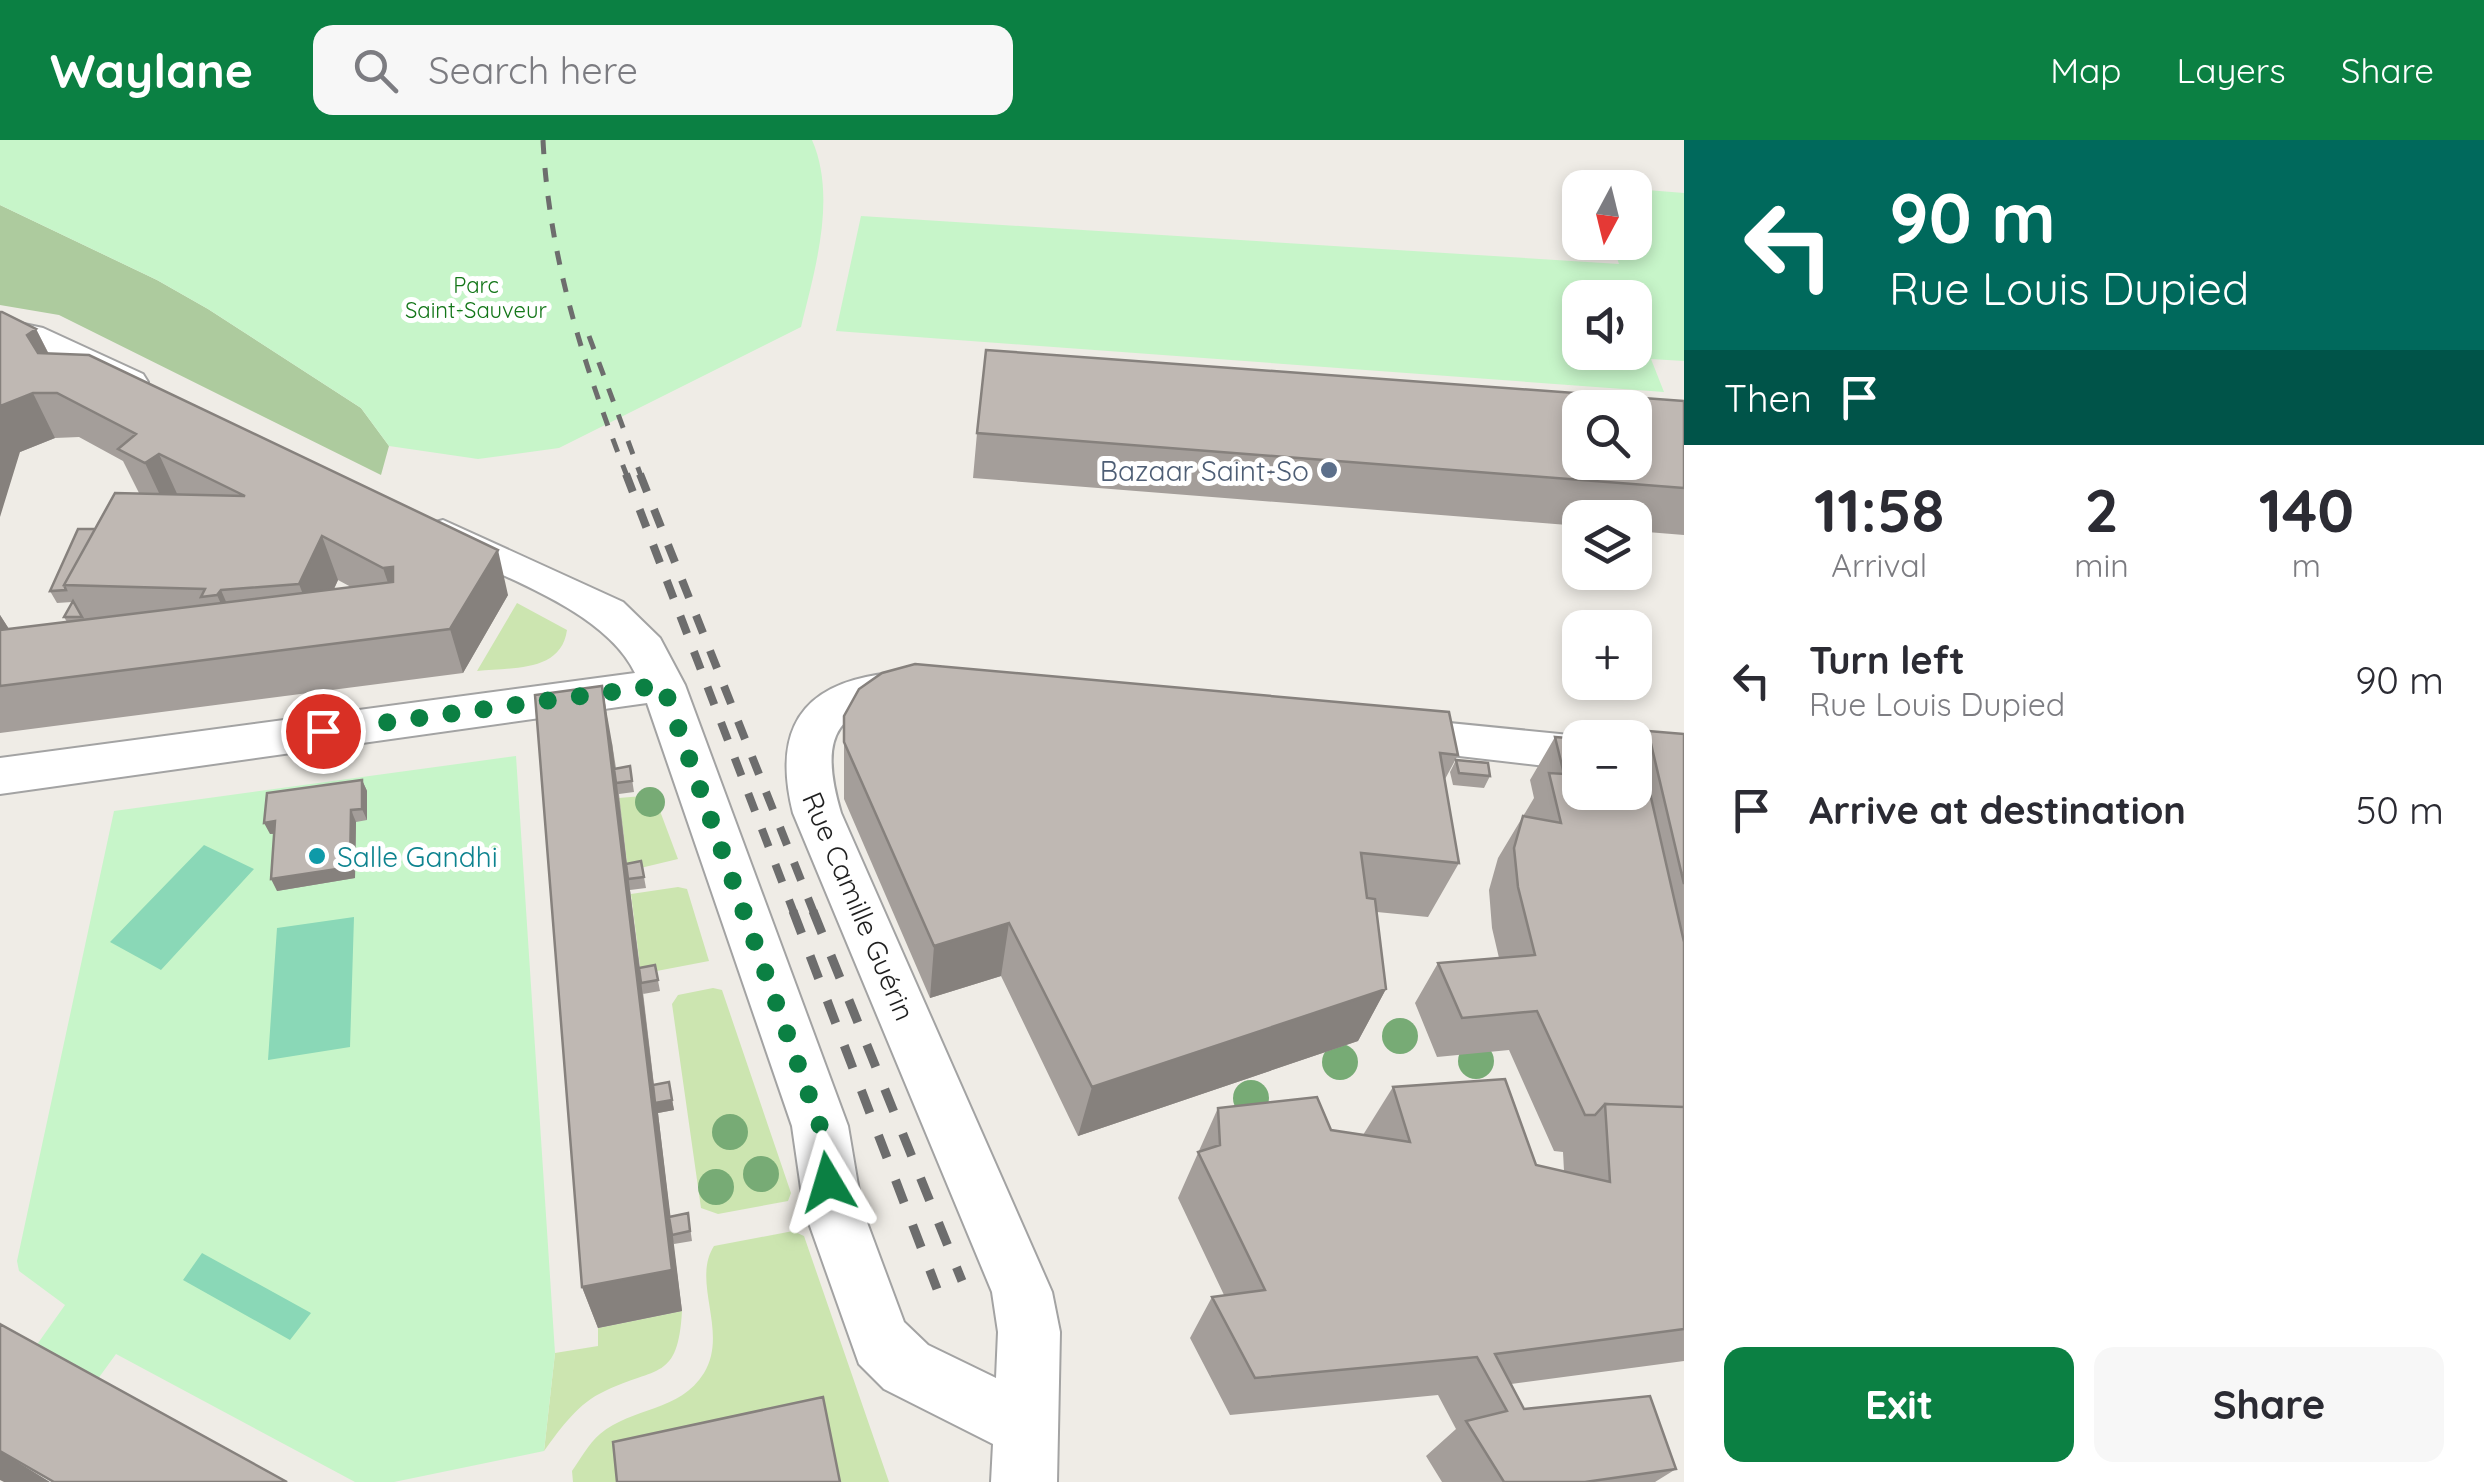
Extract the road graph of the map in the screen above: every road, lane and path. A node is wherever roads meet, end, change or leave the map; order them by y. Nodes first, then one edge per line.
1 (0, 330) edge
2 (156, 395) edge
3 (404, 514) edge
4 (663, 685) junction
5 (960, 692) edge
6 (1348, 730) edge
7 (1562, 752) edge
8 (0, 776) edge
9 (1024, 1454) edge

1 - 2 street
3 - 4 street
4 - 8 street
4 - 9 street
5 - 9 street, Rue Camille Guérin
6 - 7 street

